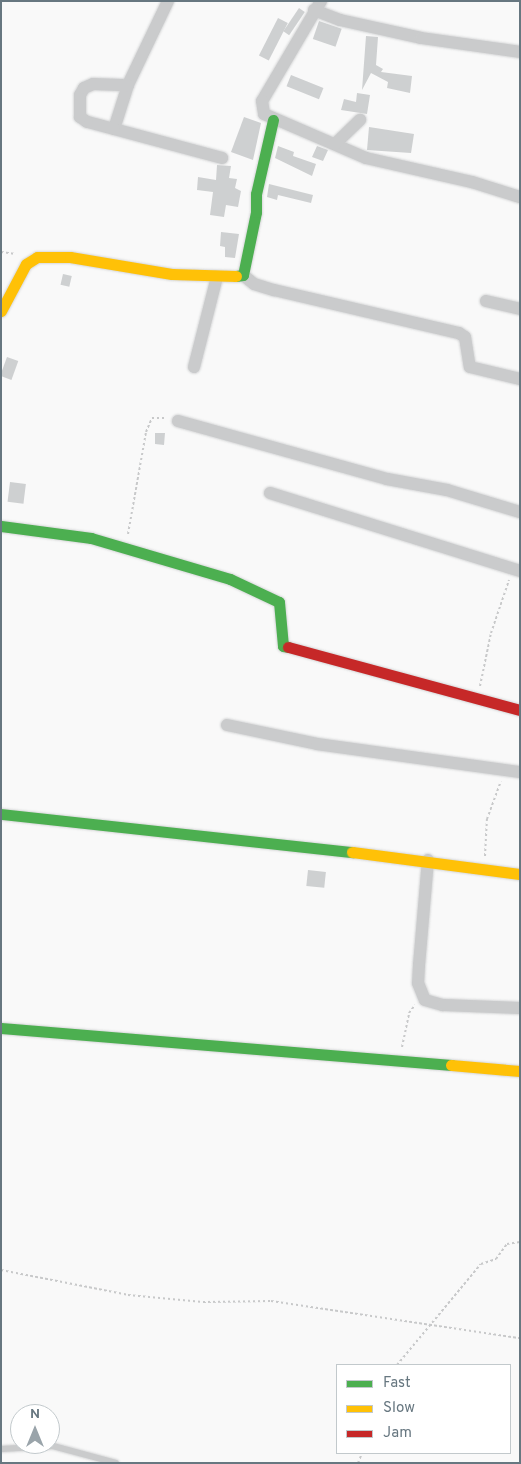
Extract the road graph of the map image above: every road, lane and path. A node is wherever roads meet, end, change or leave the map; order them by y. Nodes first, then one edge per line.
1 (168, 1) edge
2 (317, 5) edge
3 (520, 52) edge
4 (128, 86) junction
5 (273, 120) junction
6 (360, 120) dead end
7 (114, 129) junction
8 (335, 144) junction
9 (222, 158) dead end
10 (520, 197) edge
11 (242, 275) junction
12 (217, 277) junction
13 (486, 301) dead end
14 (520, 309) edge
15 (1, 311) edge
16 (194, 367) dead end
17 (520, 379) edge
18 (178, 421) joint
19 (270, 493) dead end
20 (520, 512) edge
21 (1, 526) edge
22 (125, 546) junction
23 (516, 570) edge
24 (475, 697) junction
25 (520, 710) edge
26 (227, 726) dead end
27 (515, 772) edge
28 (1, 814) edge
29 (428, 860) junction
30 (483, 868) junction
31 (520, 874) edge
32 (423, 997) junction
33 (520, 1008) edge
34 (1, 1028) edge
35 (401, 1059) junction
36 (520, 1071) edge
37 (520, 1242) edge
38 (1, 1270) edge
39 (432, 1324) junction
40 (520, 1338) edge
41 (398, 1364) edge
42 (1, 1449) edge
43 (116, 1463) edge

1 - 4 street
2 - 3 street
2 - 5 street
4 - 7 street
4 - 7 street
5 - 8 street
5 - 11 street
6 - 8 street
7 - 9 street
8 - 10 street
11 - 12 street
11 - 17 street
12 - 15 street
12 - 16 street
13 - 14 street
18 - 20 street
18 - 22 path
19 - 23 street
21 - 22 street
22 - 24 street
23 - 24 path
24 - 25 street
26 - 27 street
27 - 30 path
28 - 29 street
29 - 30 street
29 - 32 street
30 - 31 street
32 - 33 street
32 - 35 path
34 - 35 street
35 - 36 street
37 - 39 path
38 - 39 path
39 - 40 path
39 - 41 path
42 - 43 lane

